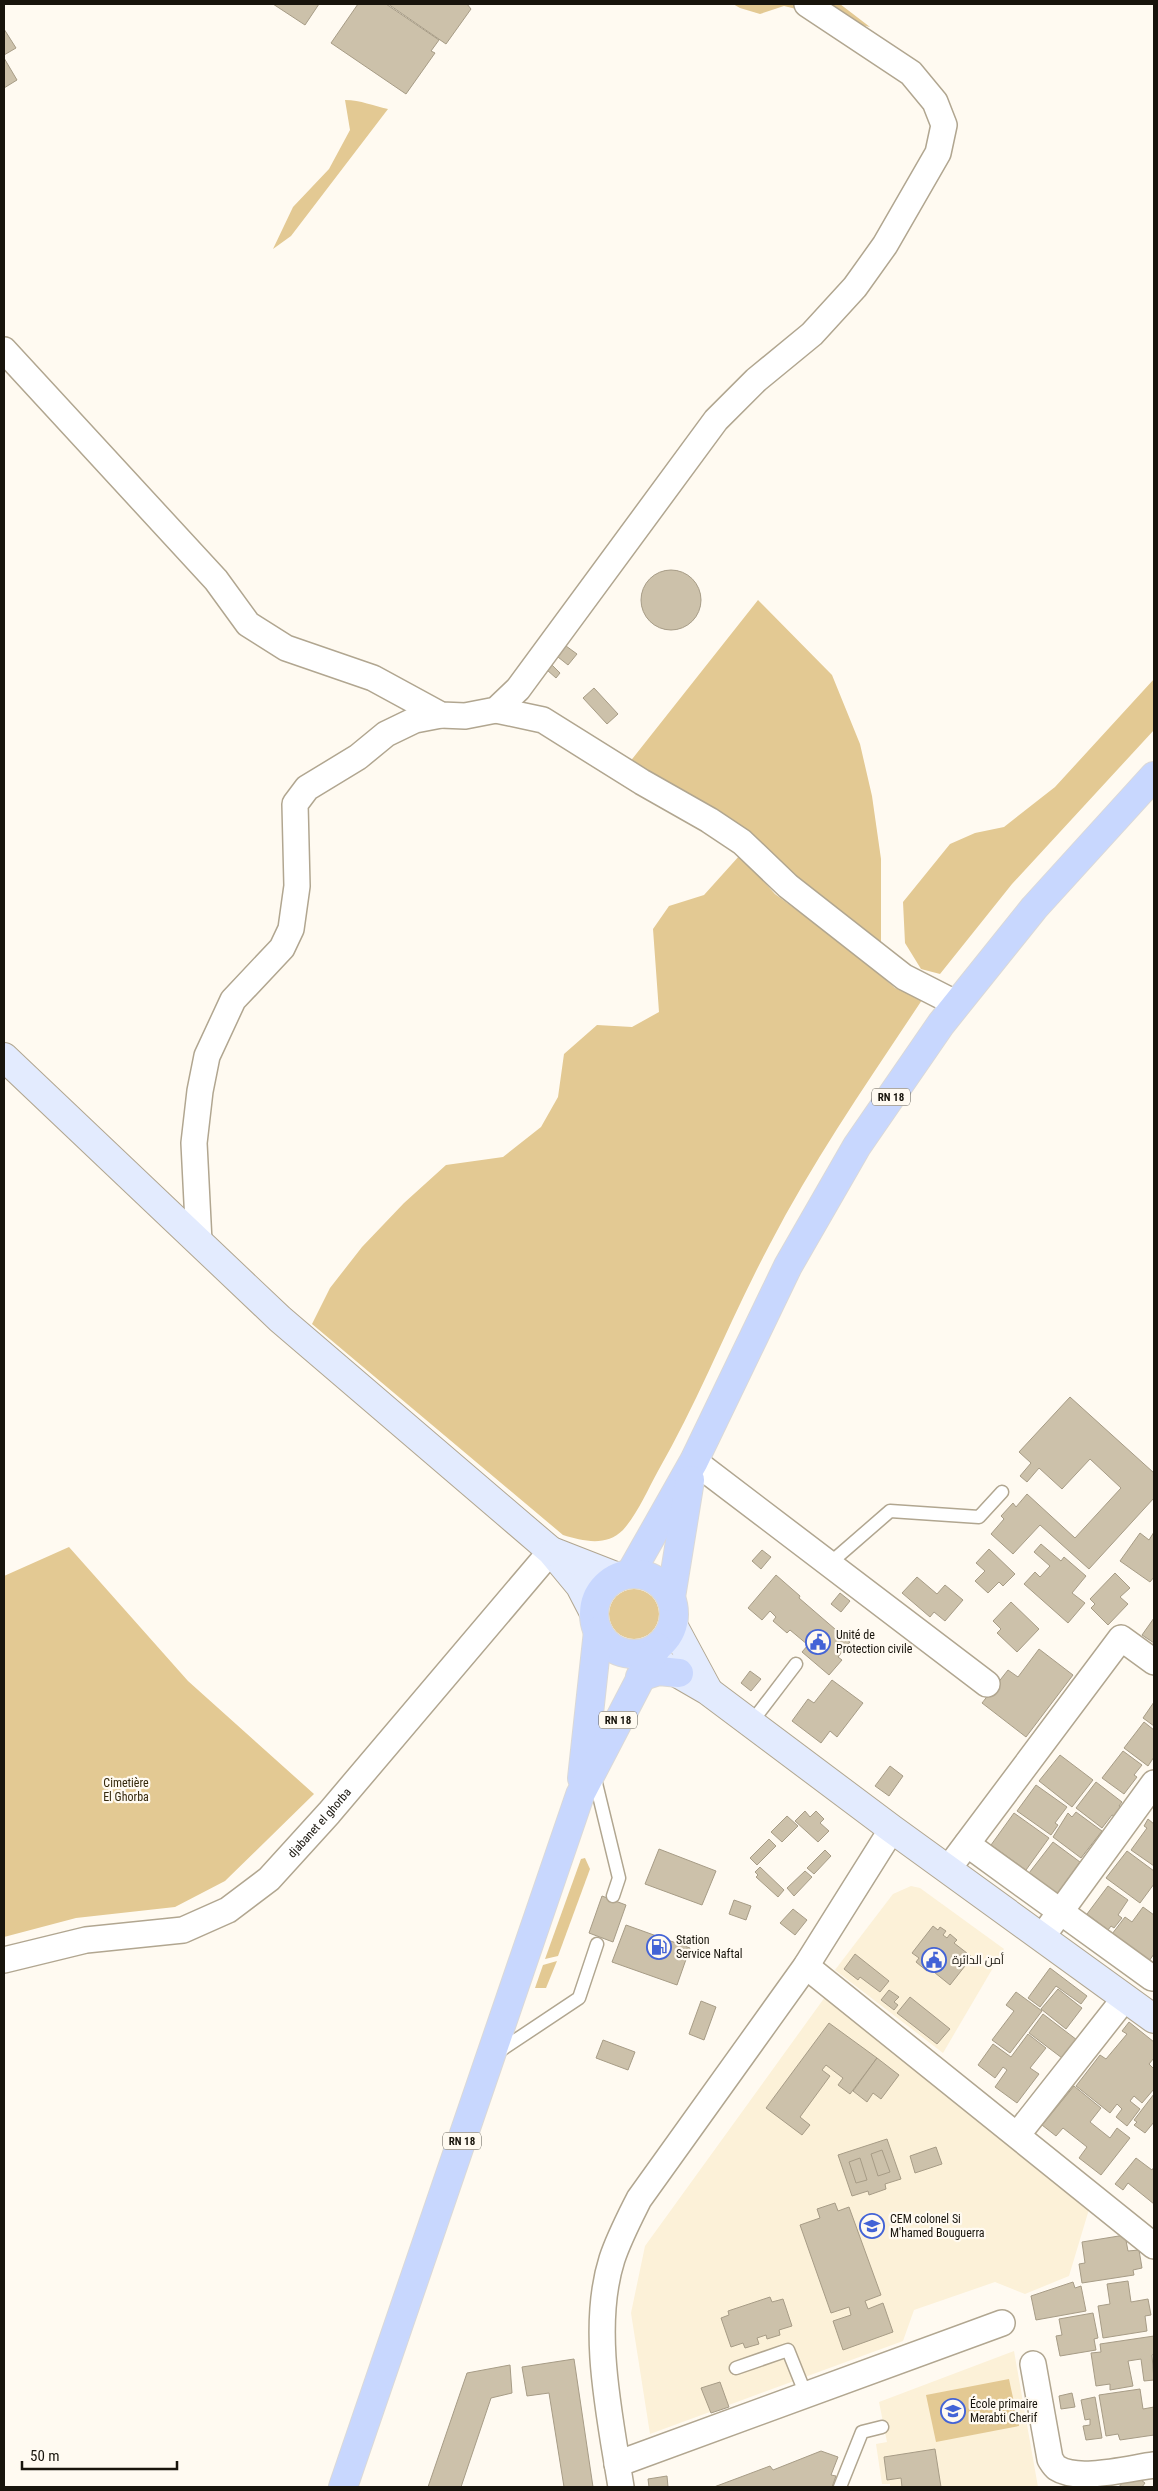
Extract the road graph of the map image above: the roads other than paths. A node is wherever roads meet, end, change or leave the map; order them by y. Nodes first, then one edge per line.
1 (807, 4) edge
2 (4, 350) edge
3 (496, 710) junction
4 (441, 715) junction
5 (1154, 776) edge
6 (957, 1004) junction
7 (4, 1057) edge
8 (199, 1242) junction
9 (694, 1461) junction
10 (1002, 1492) dead end
11 (551, 1551) junction
12 (828, 1564) junction
13 (624, 1576) junction
14 (671, 1597) junction
15 (596, 1622) junction
16 (673, 1625) junction
17 (645, 1659) junction
18 (1154, 1662) edge
19 (796, 1664) dead end
20 (986, 1684) dead end
21 (708, 1691) junction
22 (752, 1723) junction
23 (593, 1769) junction
24 (1154, 1782) edge
25 (580, 1795) junction
26 (892, 1829) junction
27 (967, 1844) junction
28 (948, 1869) junction
29 (613, 1896) dead end
30 (1061, 1912) junction
31 (1042, 1938) junction
32 (597, 1944) dead end
33 (4, 1960) edge
34 (806, 1966) junction
35 (1153, 1976) edge
36 (1138, 2007) edge
37 (491, 2056) junction
38 (1018, 2134) junction
39 (1154, 2246) edge
40 (1002, 2322) dead end
41 (1033, 2364) dead end
42 (736, 2368) dead end
43 (806, 2395) junction
44 (882, 2427) dead end
45 (1154, 2465) edge
46 (619, 2476) edge
47 (343, 2487) edge
48 (840, 2487) edge

1 - 3 street
2 - 4 street
3 - 4 street
3 - 6 street
4 - 8 street
5 - 6 main road, RN 18
6 - 9 main road, RN 18
7 - 8 main road
8 - 11 main road
9 - 12 street
9 - 13 main road, RN 18
9 - 14 main road, RN 18
10 - 12 lane
11 - 13 main road
11 - 15 main road
11 - 33 street, djabanet el ghorba
12 - 20 street
13 - 14 main road
13 - 15 main road
14 - 16 main road
15 - 17 main road
15 - 25 main road, RN 18
16 - 17 main road
16 - 21 main road
17 - 21 main road
17 - 23 main road, RN 18
18 - 27 street
19 - 22 lane
21 - 22 main road
22 - 26 main road
23 - 25 main road, RN 18
23 - 29 lane
24 - 30 street
25 - 37 main road, RN 18
26 - 28 main road
26 - 34 street
27 - 28 street
27 - 30 street
28 - 31 main road
30 - 31 street
30 - 35 street
31 - 36 main road
32 - 37 lane
34 - 38 street
34 - 46 street
35 - 36 street
36 - 38 street
37 - 47 main road, RN 18
38 - 39 street
40 - 43 street
41 - 45 street
42 - 43 lane
43 - 46 street
44 - 48 lane

